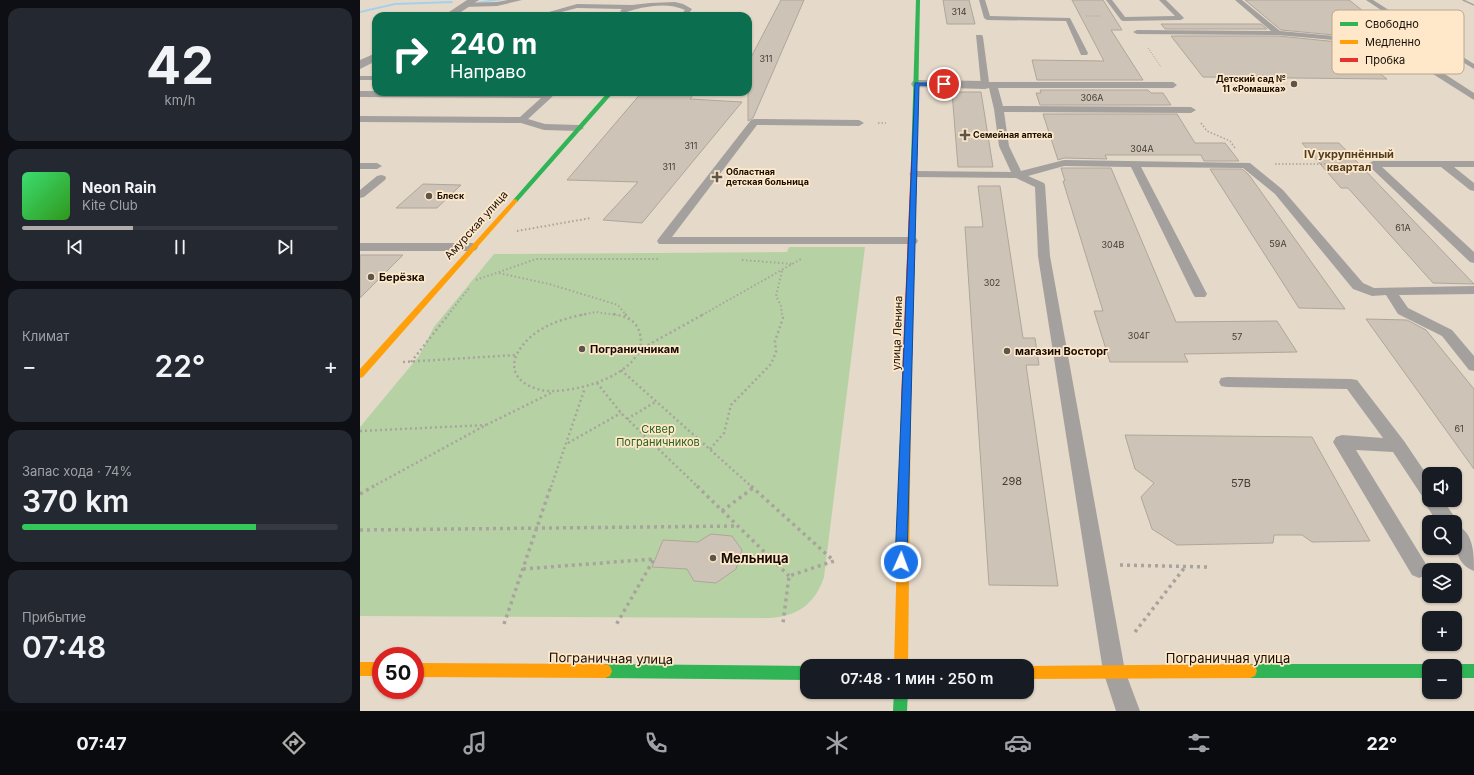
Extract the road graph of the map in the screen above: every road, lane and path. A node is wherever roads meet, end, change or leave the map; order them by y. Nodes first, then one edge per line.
1 (474, 0) edge
2 (519, 0) edge
3 (918, 0) edge
4 (982, 0) edge
5 (1109, 0) edge
6 (1162, 0) edge
7 (1238, 0) edge
8 (1369, 0) edge
9 (464, 6) junction
10 (631, 7) junction
11 (1384, 10) edge
12 (454, 12) edge
13 (554, 12) edge
14 (622, 12) edge
15 (686, 12) edge
16 (1121, 16) junction
17 (1068, 19) junction
18 (1137, 32) joint
19 (1278, 33) junction
20 (979, 37) dead end
21 (1332, 38) edge
22 (1084, 53) dead end
23 (372, 58) edge
24 (1464, 60) edge
25 (360, 65) edge
26 (1474, 66) edge
27 (1439, 74) edge
28 (360, 78) edge
29 (372, 78) edge
30 (917, 84) junction
31 (989, 85) junction
32 (1173, 85) joint
33 (360, 94) edge
34 (372, 94) edge
35 (548, 96) edge
36 (607, 96) edge
37 (1474, 97) edge
38 (999, 108) junction
39 (1191, 110) joint
40 (360, 119) edge
41 (522, 120) junction
42 (859, 123) dead end
43 (579, 128) junction
44 (1373, 164) junction
45 (1444, 164) junction
46 (1474, 164) edge
47 (1134, 165) junction
48 (1246, 165) junction
49 (360, 166) edge
50 (377, 166) dead end
51 (914, 174) junction
52 (1018, 175) junction
53 (380, 178) dead end
54 (1474, 188) edge
55 (360, 195) edge
56 (591, 218) dead end
57 (513, 232) dead end
58 (833, 241) junction
59 (912, 241) junction
60 (360, 247) edge
61 (472, 247) junction
62 (666, 259) dead end
63 (1474, 259) edge
64 (735, 260) dead end
65 (794, 264) junction
66 (782, 270) junction
67 (497, 272) junction
68 (1474, 290) edge
69 (1390, 291) junction
70 (1200, 294) dead end
71 (631, 320) junction
72 (639, 350) junction
73 (516, 355) junction
74 (366, 360) edge
75 (1474, 366) edge
76 (621, 370) junction
77 (360, 375) edge
78 (1227, 382) dead end
79 (597, 383) junction
80 (585, 387) junction
81 (553, 391) junction
82 (657, 401) junction
83 (621, 413) junction
84 (627, 419) junction
85 (486, 425) junction
86 (360, 431) edge
87 (567, 443) junction
88 (1398, 446) junction
89 (710, 449) junction
90 (1422, 482) edge
91 (753, 488) junction
92 (360, 494) edge
93 (722, 511) junction
94 (738, 526) junction
95 (537, 528) junction
96 (360, 530) edge
97 (1462, 544) edge
98 (1474, 562) edge
99 (1096, 564) junction
100 (1185, 566) junction
101 (1210, 567) dead end
102 (523, 569) junction
103 (1419, 569) dead end
104 (789, 576) junction
105 (783, 623) dead end
106 (504, 624) dead end
107 (616, 625) dead end
108 (1134, 632) dead end
109 (901, 659) edge
110 (360, 669) edge
111 (372, 669) edge
112 (424, 670) edge
113 (1114, 671) junction
114 (1422, 671) edge
115 (1462, 671) edge
116 (1474, 671) edge
117 (1034, 672) edge
118 (800, 673) edge
119 (901, 699) edge
120 (900, 711) edge
121 (1128, 711) edge

1 - 9 street
2 - 9 lane
3 - 30 main road, улица Ленина
4 - 17 lane
5 - 16 lane
6 - 16 lane
7 - 19 lane
8 - 11 lane
9 - 12 street
10 - 13 lane
10 - 14 lane
10 - 15 lane
16 - 17 path
17 - 22 lane
18 - 19 lane
18 - 32 path
19 - 21 lane
20 - 31 lane
23 - 25 street
24 - 26 lane
27 - 37 lane
28 - 29 lane
30 - 31 street
30 - 51 main road, улица Ленина
31 - 32 lane
31 - 38 lane
33 - 34 lane
35 - 41 lane
36 - 43 main road, Амурская улица
38 - 39 lane
38 - 52 lane
39 - 48 path
40 - 41 lane
41 - 43 lane
42 - 58 lane
43 - 61 main road, Амурская улица
44 - 45 lane
44 - 48 path
44 - 63 lane
45 - 46 lane
45 - 54 lane
47 - 48 lane
47 - 52 lane
47 - 70 lane
48 - 69 lane
49 - 50 lane
51 - 52 lane
51 - 59 main road, улица Ленина
52 - 99 lane
53 - 55 lane
56 - 57 path
58 - 59 lane
58 - 65 path
59 - 109 main road, улица Ленина
60 - 61 lane
61 - 74 main road, Амурская улица
62 - 67 path
64 - 65 path
65 - 66 path
66 - 72 path
66 - 89 path
67 - 71 path
67 - 73 path
68 - 69 lane
69 - 75 lane
71 - 72 path
71 - 73 path
72 - 76 path
73 - 81 path
74 - 77 main road, Амурская улица
76 - 79 path
76 - 82 path
78 - 88 lane
79 - 80 path
79 - 83 path
80 - 81 path
80 - 87 path
81 - 85 path
82 - 84 path
82 - 89 path
83 - 84 path
83 - 87 path
84 - 93 path
85 - 86 path
85 - 92 path
87 - 95 path
88 - 90 lane
88 - 103 lane
89 - 91 path
91 - 93 path
91 - 104 path
93 - 94 path
94 - 95 path
94 - 104 path
95 - 96 path
95 - 102 path
97 - 98 lane
99 - 100 path
99 - 113 lane
100 - 101 path
100 - 108 path
102 - 106 path
102 - 107 path
104 - 105 path
110 - 111 main road
112 - 118 main road, Пограничная улица
113 - 114 main road, Пограничная улица
113 - 117 main road, Пограничная улица
113 - 121 lane
115 - 116 main road
119 - 120 main road

